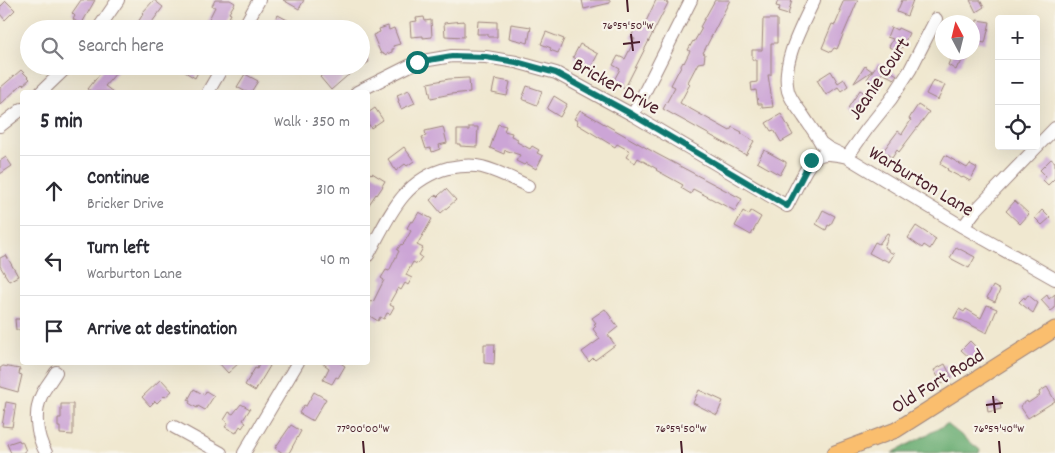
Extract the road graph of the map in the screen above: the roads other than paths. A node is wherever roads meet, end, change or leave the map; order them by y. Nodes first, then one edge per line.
1 (118, 0) edge
2 (259, 0) edge
3 (691, 0) edge
4 (814, 0) edge
5 (104, 20) edge
6 (248, 20) edge
7 (935, 21) edge
8 (59, 75) edge
9 (218, 75) edge
10 (43, 90) edge
11 (209, 90) edge
12 (362, 90) edge
13 (20, 111) edge
14 (633, 115) junction
15 (0, 126) edge
16 (1055, 128) edge
17 (848, 157) junction
18 (528, 186) dead end
19 (787, 206) joint
20 (963, 227) junction
21 (370, 252) edge
22 (1055, 279) edge
23 (1055, 329) edge
24 (296, 365) edge
25 (56, 372) dead end
26 (174, 427) dead end
27 (46, 453) edge
28 (221, 453) edge
29 (244, 453) edge
30 (835, 453) edge

1 - 5 street
2 - 6 street
3 - 14 street
4 - 17 street
7 - 17 street, Jeanie Court
8 - 10 street
9 - 11 street
12 - 14 street, Bricker Drive
13 - 15 street
14 - 19 street, Bricker Drive
16 - 20 street
17 - 19 street, Warburton Lane
17 - 20 street, Warburton Lane
18 - 21 street
20 - 22 street, Warburton Lane
23 - 30 main road, Old Fort Road
24 - 29 street
25 - 27 street
26 - 28 street

